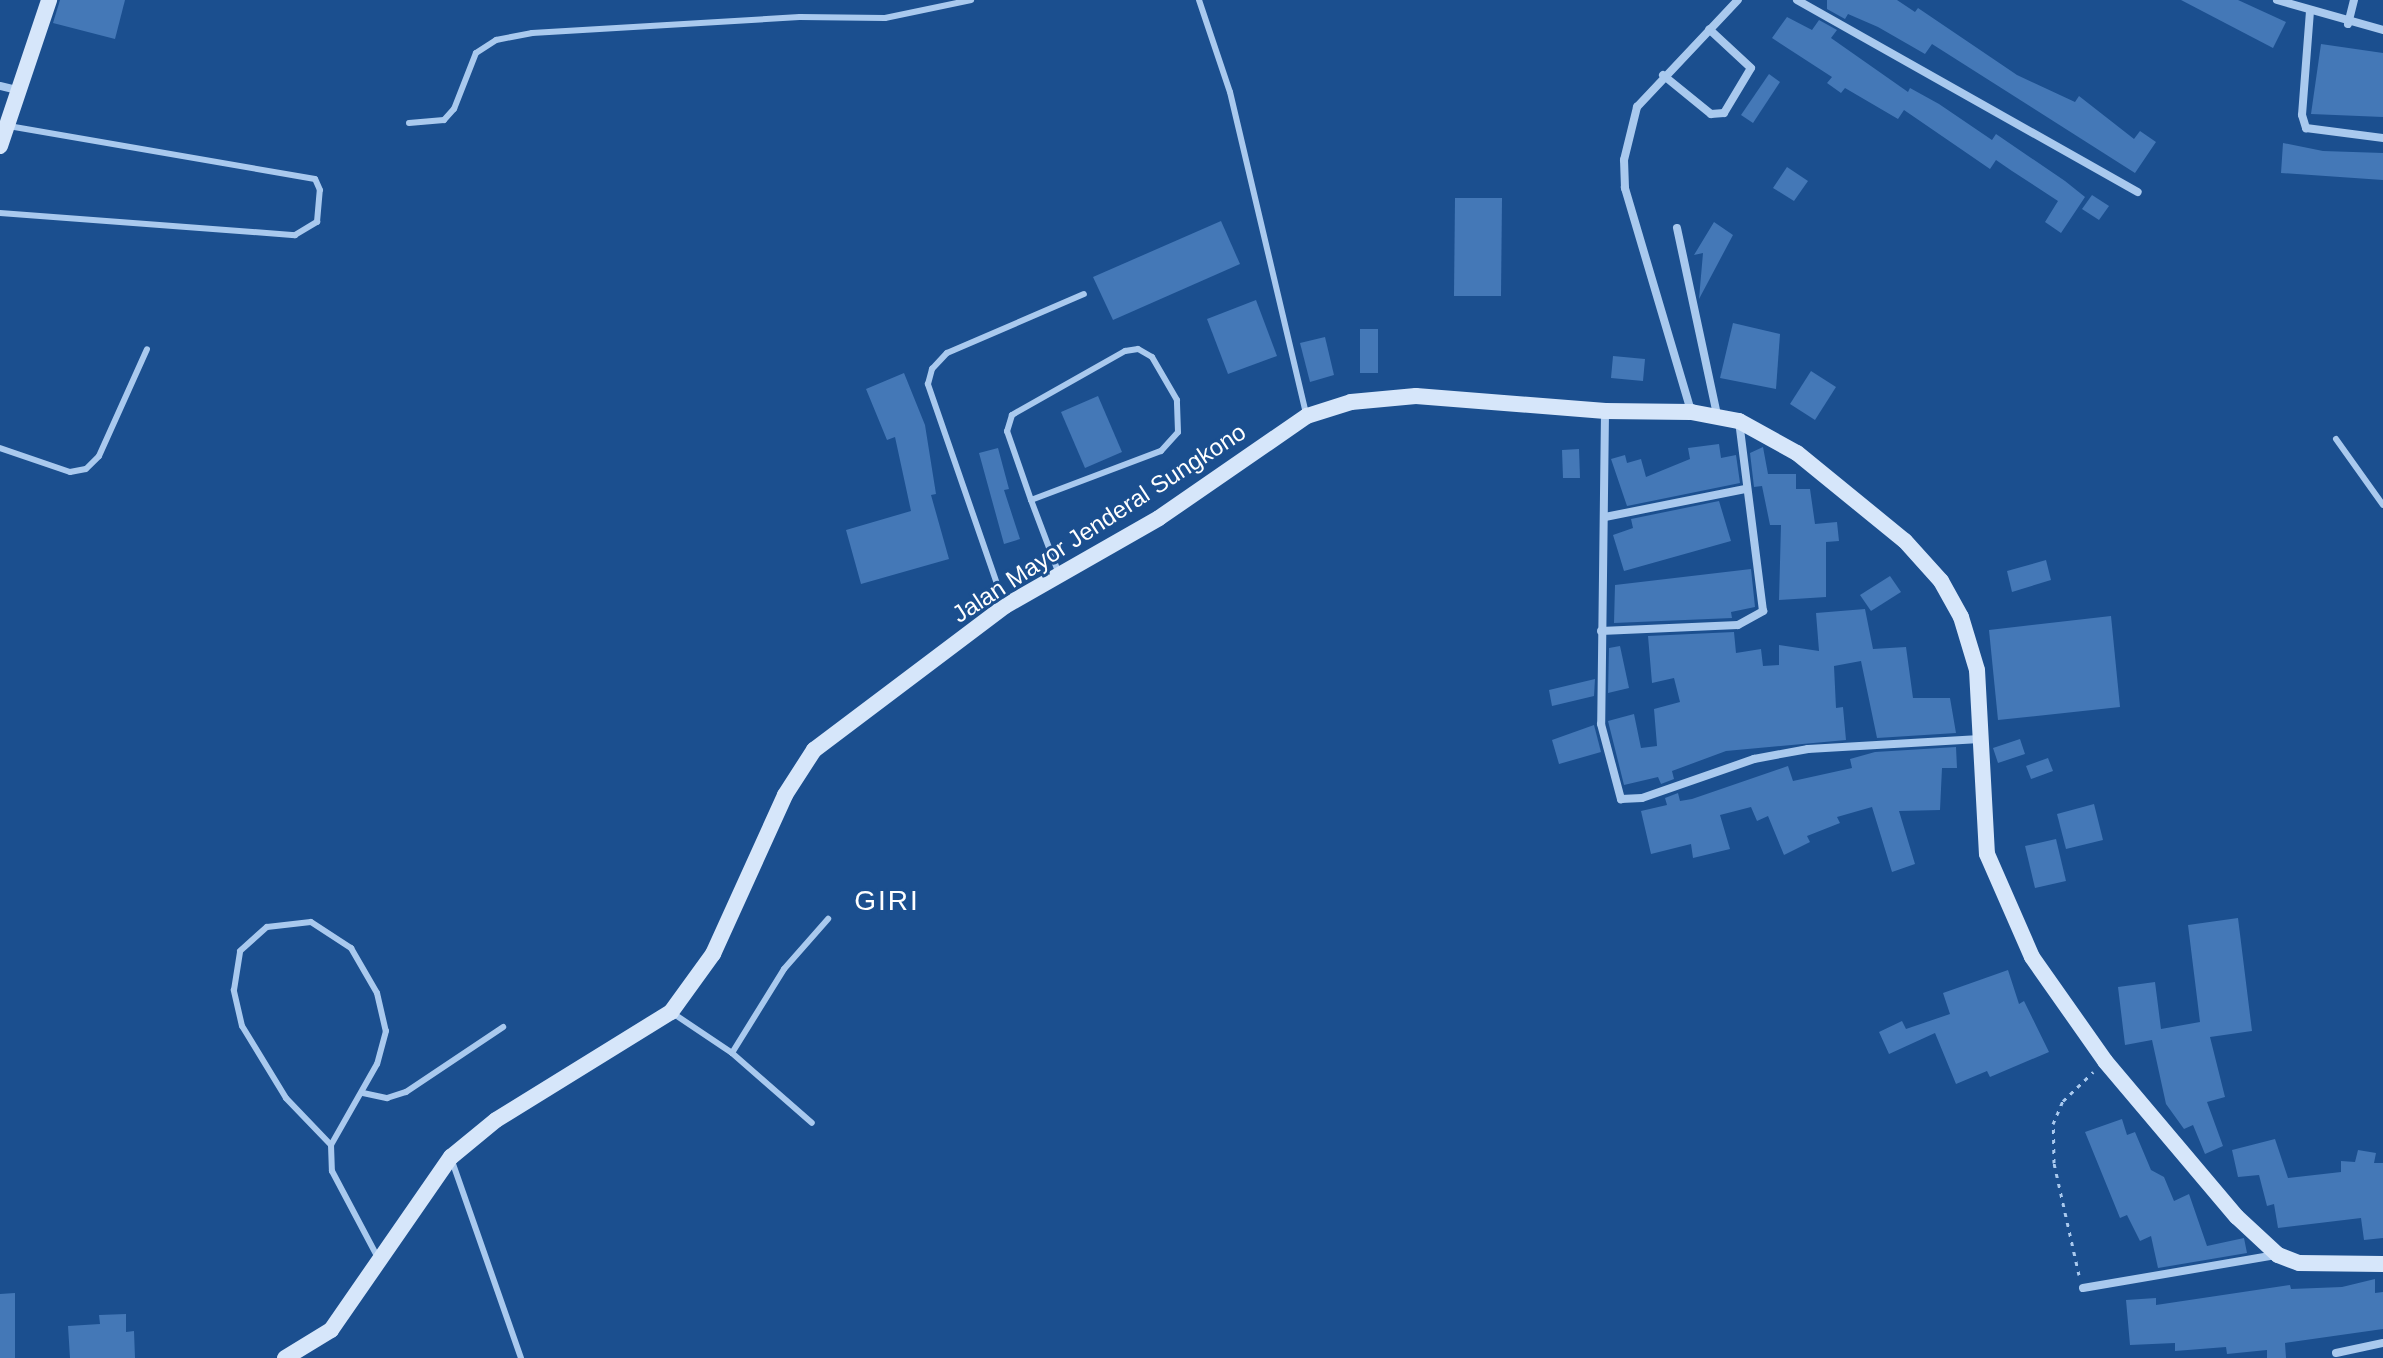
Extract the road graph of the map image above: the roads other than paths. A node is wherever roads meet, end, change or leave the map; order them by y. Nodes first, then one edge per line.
1 (49, 0) edge
2 (971, 0) edge
3 (1199, 0) edge
4 (1738, 0) edge
5 (1797, 0) edge
6 (2277, 0) edge
7 (2354, 0) edge
8 (2310, 11) junction
9 (2348, 24) junction
10 (1709, 29) junction
11 (2383, 30) edge
12 (1663, 75) junction
13 (0, 86) edge
14 (19, 90) junction
15 (409, 123) dead end
16 (3, 124) edge
17 (2383, 138) edge
18 (0, 146) edge
19 (2138, 192) dead end
20 (0, 213) edge
21 (1677, 228) dead end
22 (1084, 294) dead end
23 (147, 349) dead end
24 (1605, 411) junction
25 (1691, 412) junction
26 (1717, 415) junction
27 (1307, 416) junction
28 (1739, 421) junction
29 (2336, 439) dead end
30 (0, 448) edge
31 (1745, 489) junction
32 (1031, 500) junction
33 (2383, 505) edge
34 (1605, 517) junction
35 (1060, 577) junction
36 (1005, 606) junction
37 (1601, 631) junction
38 (1984, 738) junction
39 (828, 919) dead end
40 (671, 1012) junction
41 (503, 1027) dead end
42 (732, 1053) junction
43 (363, 1093) junction
44 (812, 1123) dead end
45 (331, 1145) junction
46 (451, 1157) junction
47 (2278, 1255) junction
48 (381, 1264) junction
49 (2383, 1264) edge
50 (2083, 1288) road end
51 (2383, 1343) edge
52 (2336, 1353) dead end
53 (285, 1358) edge
54 (521, 1358) edge

1 - 14 main road
2 - 15 lane
3 - 27 lane
4 - 10 street
5 - 19 street
6 - 8 street
7 - 9 street
8 - 9 street
8 - 17 street
9 - 11 street
10 - 12 street
10 - 12 street
12 - 25 street
13 - 14 street
14 - 16 main road
16 - 18 main road
16 - 20 lane
21 - 26 street
22 - 36 lane
23 - 30 lane
24 - 25 main road, Jalan Mayor Jenderal Sungkono
24 - 27 main road, Jalan Mayor Jenderal Sungkono
24 - 34 street
25 - 26 main road, Jalan Mayor Jenderal Sungkono
26 - 28 main road, Jalan Mayor Jenderal Sungkono
27 - 35 main road, Jalan Mayor Jenderal Sungkono
28 - 31 street
28 - 38 main road, Jalan Mayor Jenderal Sungkono
29 - 33 lane
31 - 34 street
31 - 37 street
32 - 32 lane
32 - 35 lane
34 - 37 street
35 - 36 main road, Jalan Mayor Jenderal Sungkono
36 - 40 main road, Jalan Mayor Jenderal Sungkono
37 - 38 street
38 - 47 main road, Jalan Mayor Jenderal Sungkono
39 - 42 lane
40 - 42 lane
40 - 46 main road, Jalan Mayor Jenderal Sungkono
41 - 43 lane
42 - 44 lane
43 - 45 lane
43 - 45 lane
45 - 48 lane
46 - 48 main road, Jalan Mayor Jenderal Sungkono
46 - 54 lane
47 - 49 main road
47 - 50 street
48 - 53 main road, Jalan Mayor Jenderal Sungkono
51 - 52 street

